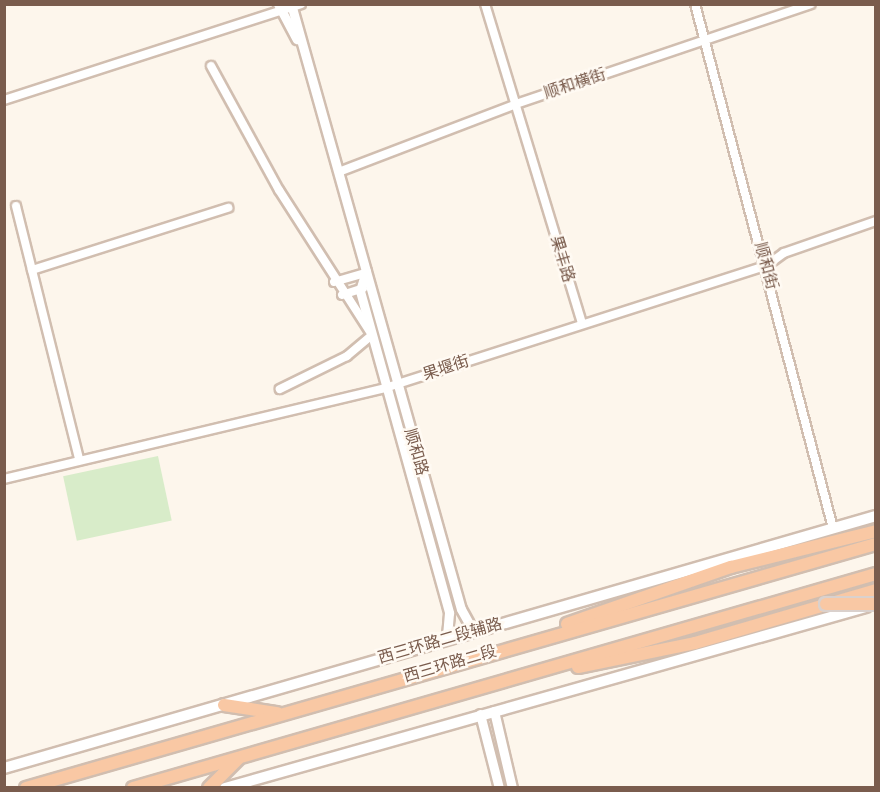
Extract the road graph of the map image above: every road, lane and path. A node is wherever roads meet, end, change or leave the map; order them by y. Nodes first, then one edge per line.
1 (485, 4) edge
2 (695, 4) edge
3 (811, 4) edge
4 (294, 5) edge
5 (279, 8) edge
6 (704, 41) junction
7 (302, 49) junction
8 (210, 66) dead end
9 (4, 100) edge
10 (516, 104) junction
11 (341, 171) junction
12 (16, 206) dead end
13 (228, 208) dead end
14 (876, 221) edge
15 (766, 266) junction
16 (367, 269) junction
17 (32, 270) junction
18 (334, 282) junction
19 (369, 282) junction
20 (360, 291) junction
21 (342, 296) junction
22 (582, 323) junction
23 (372, 335) junction
24 (398, 384) junction
25 (386, 388) junction
26 (280, 389) dead end
27 (79, 459) junction
28 (4, 479) edge
29 (876, 518) edge
30 (833, 528) junction
31 (876, 531) edge
32 (849, 538) junction
33 (876, 544) edge
34 (876, 574) edge
35 (876, 590) edge
36 (826, 604) junction
37 (876, 604) edge
38 (473, 631) junction
39 (447, 638) junction
40 (515, 646) junction
41 (523, 676) junction
42 (224, 705) junction
43 (494, 711) junction
44 (281, 713) junction
45 (480, 714) junction
46 (240, 757) junction
47 (4, 768) edge
48 (26, 788) edge
49 (133, 788) edge
50 (209, 788) edge
51 (225, 788) edge
52 (499, 788) edge
53 (512, 788) edge

1 - 10 street
2 - 6 street, 顺和街
3 - 6 street, 顺和横街
4 - 5 street
4 - 7 street, 顺和路
5 - 7 street, 顺和路
5 - 9 street
6 - 10 street, 顺和横街
6 - 15 street, 顺和街
7 - 11 street, 顺和路
8 - 18 street, 顺和路
10 - 11 street, 顺和横街
10 - 22 street, 果丰路
11 - 16 street, 顺和路
12 - 17 street
13 - 17 street
14 - 15 street, 果堰街
15 - 22 street, 果堰街
15 - 30 street, 顺和街
16 - 18 street
16 - 19 street, 顺和路
16 - 20 street
17 - 27 street
18 - 21 street, 顺和路
19 - 20 street
19 - 24 street, 顺和路
20 - 21 street
20 - 23 street, 顺和路
21 - 23 street, 顺和路
22 - 24 street, 果堰街
23 - 25 street, 顺和路
23 - 26 street
24 - 25 street, 果堰街
24 - 38 street, 顺和路
25 - 27 street, 果堰街
25 - 39 street, 顺和路
27 - 28 street, 果堰街
29 - 30 main road, 西三环路二段辅路
29 - 32 highway
30 - 38 main road, 西三环路二段辅路
31 - 32 highway
32 - 40 highway
33 - 40 highway, 西三环路二段
34 - 41 highway, 西三环路二段
35 - 36 highway, bridge
36 - 37 highway, bridge
36 - 41 highway
37 - 43 main road
38 - 39 main road, 西三环路二段辅路
39 - 42 main road, 西三环路二段辅路
40 - 44 highway, 西三环路二段
41 - 46 highway, 西三环路二段
42 - 44 highway
42 - 47 main road, 西三环路二段辅路
43 - 45 main road
43 - 53 street
44 - 48 highway, 西三环路二段
45 - 51 main road
45 - 52 street
46 - 49 highway, 西三环路二段
46 - 50 highway

